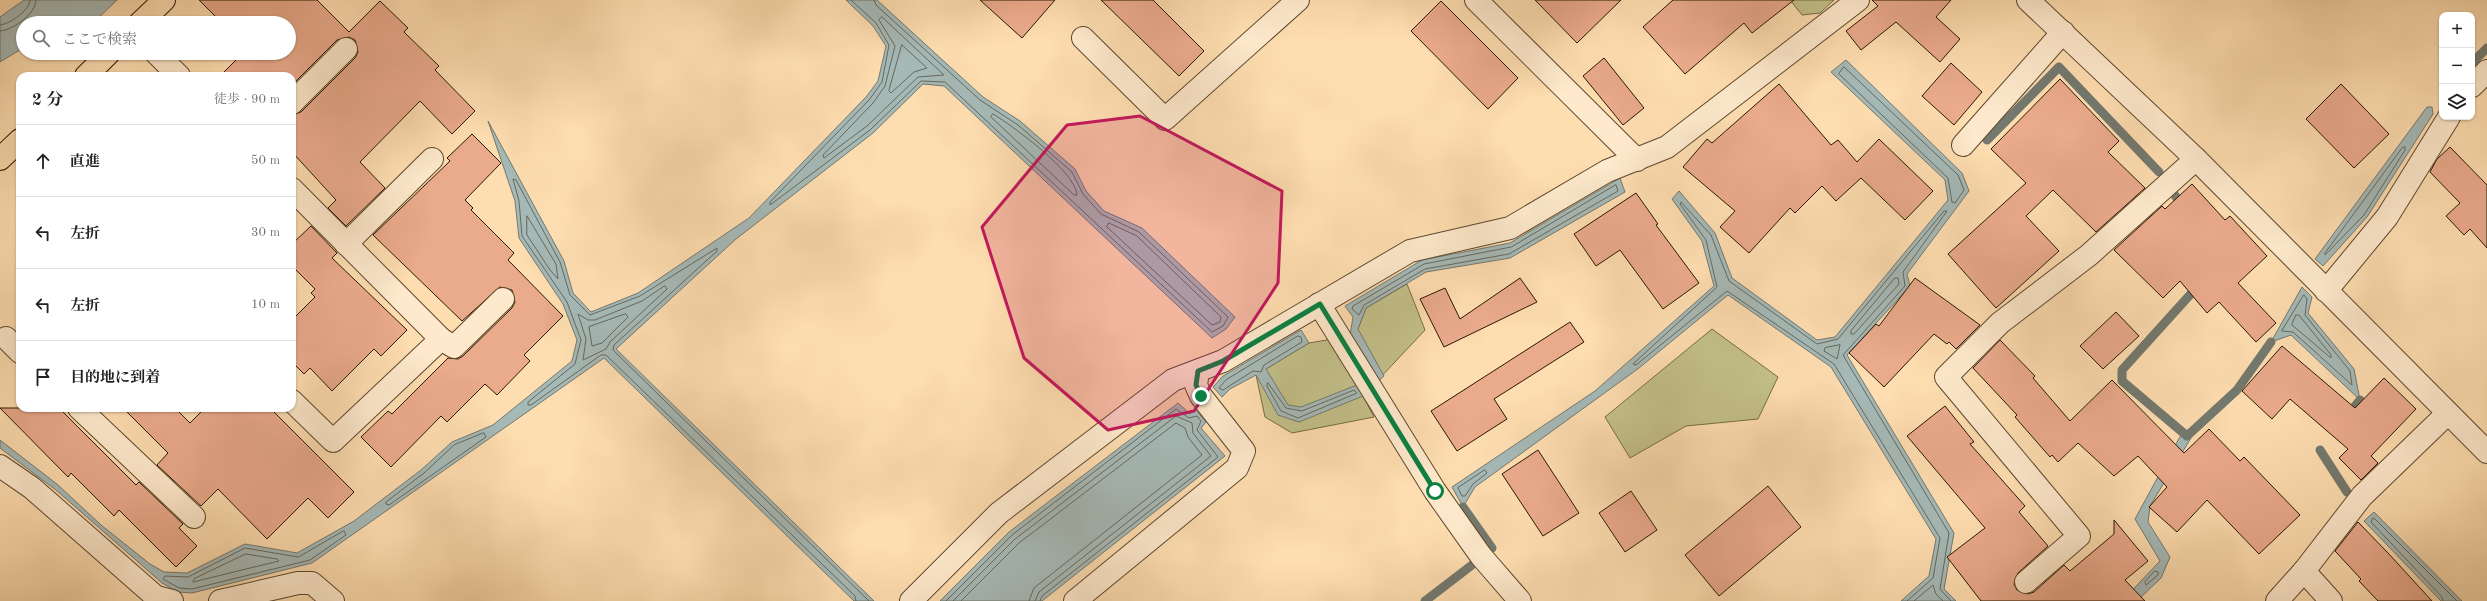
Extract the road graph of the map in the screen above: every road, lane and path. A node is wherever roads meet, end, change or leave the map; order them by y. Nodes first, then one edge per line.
1 (164, 0) edge
2 (1298, 0) edge
3 (1476, 0) edge
4 (1858, 0) edge
5 (2028, 0) edge
6 (147, 16) edge
7 (2063, 32) junction
8 (1083, 38) dead end
9 (346, 49) dead end
10 (102, 60) edge
11 (163, 60) edge
12 (2487, 71) edge
13 (90, 72) edge
14 (175, 72) edge
15 (2474, 84) edge
16 (296, 99) edge
17 (2446, 120) edge
18 (16, 144) edge
19 (1963, 145) dead end
20 (432, 158) dead end
21 (0, 159) edge
22 (2196, 159) junction
23 (1637, 160) junction
24 (296, 202) edge
25 (346, 244) junction
26 (2326, 291) junction
27 (503, 299) dead end
28 (1320, 304) junction
29 (441, 340) junction
30 (1198, 371) junction
31 (296, 405) edge
32 (89, 412) edge
33 (2448, 412) junction
34 (2487, 452) edge
35 (0, 466) edge
36 (194, 517) dead end
37 (2304, 571) junction
38 (2026, 582) dead end
39 (172, 601) edge
40 (220, 601) edge
41 (333, 601) edge
42 (912, 601) edge
43 (1076, 601) edge
44 (1520, 601) edge
45 (2277, 601) edge
46 (2331, 601) edge

1 - 6 main road
2 - 8 street
3 - 23 street
4 - 23 street
5 - 7 street
7 - 19 street
7 - 22 street
9 - 16 street
10 - 13 main road
11 - 14 street
12 - 15 street
17 - 26 street
18 - 21 main road
20 - 25 street
22 - 26 street
22 - 38 street
23 - 28 street
24 - 25 street
25 - 29 street
26 - 33 street
27 - 29 street
28 - 30 street
28 - 44 street
29 - 31 street
30 - 42 street
30 - 43 street
32 - 36 street
33 - 34 street
33 - 37 street
35 - 39 street
37 - 45 street
37 - 46 street
40 - 41 street

